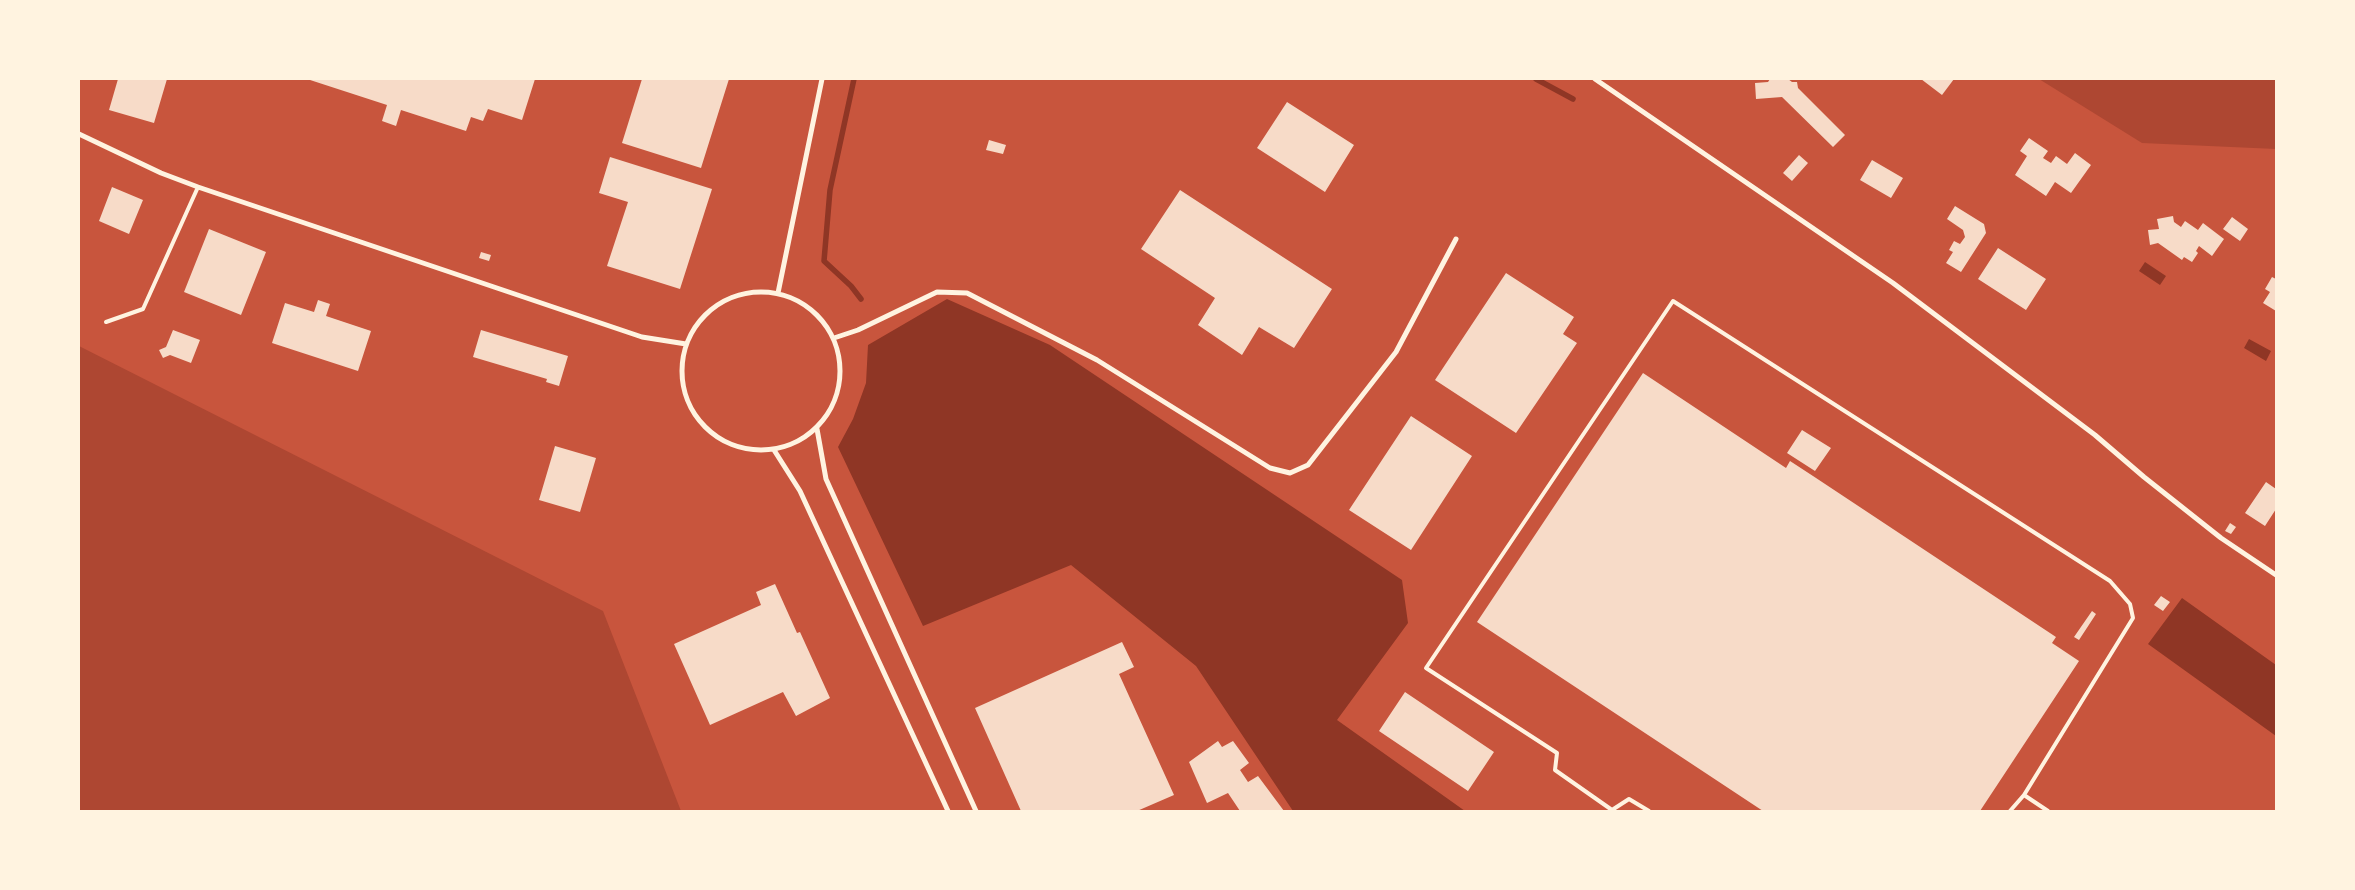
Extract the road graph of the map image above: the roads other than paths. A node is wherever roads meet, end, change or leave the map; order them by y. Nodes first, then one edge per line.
1 (822, 79) edge
2 (1595, 79) edge
3 (79, 134) edge
4 (198, 187) junction
5 (1456, 239) dead end
6 (778, 293) junction
7 (106, 322) dead end
8 (834, 338) junction
9 (686, 344) junction
10 (817, 429) junction
11 (774, 450) junction
12 (2276, 575) edge
13 (2024, 795) junction
14 (948, 811) edge
15 (976, 811) edge
16 (1648, 811) edge
17 (2010, 811) edge
18 (2048, 811) edge

1 - 6 street
2 - 12 street
3 - 4 street
4 - 7 lane
4 - 9 street
5 - 8 street
6 - 8 street
6 - 9 street
8 - 10 street
9 - 11 street
10 - 11 street
10 - 15 street
11 - 14 street
13 - 16 lane
13 - 17 lane
13 - 18 lane

